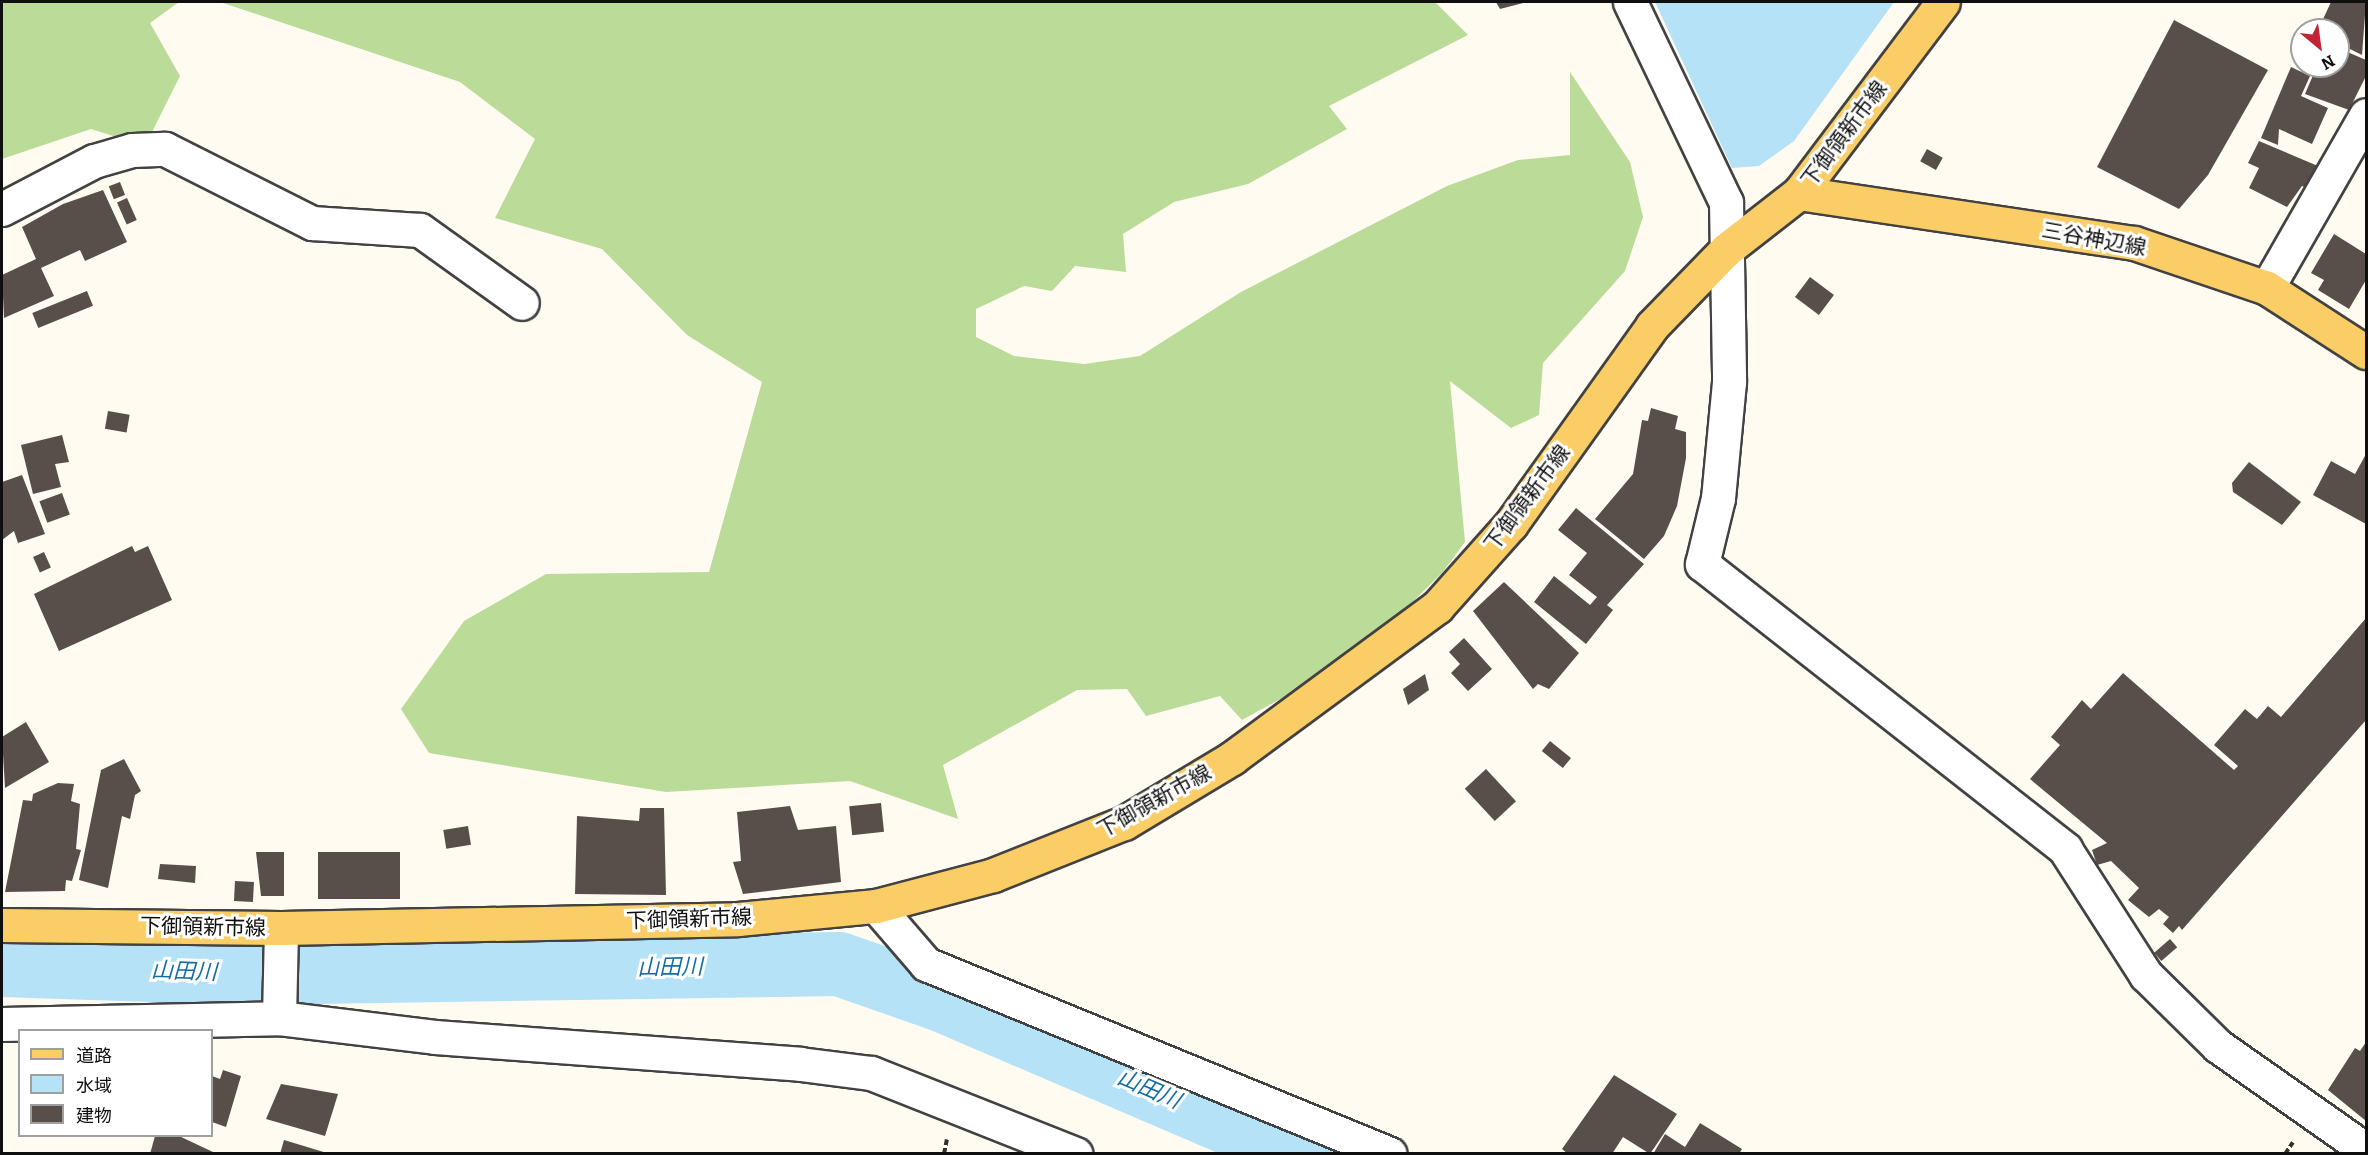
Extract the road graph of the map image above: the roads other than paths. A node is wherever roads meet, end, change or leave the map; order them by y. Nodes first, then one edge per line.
1 (1630, 2) edge
2 (1943, 2) edge
3 (2367, 115) edge
4 (1799, 193) junction
5 (2, 209) edge
6 (1727, 249) junction
7 (2268, 288) junction
8 (522, 303) dead end
9 (2367, 352) edge
10 (876, 906) junction
11 (2, 925) edge
12 (280, 973) junction
13 (2, 1024) edge
14 (2367, 1150) edge
15 (1076, 1154) edge
16 (1390, 1154) edge

1 - 6 street
2 - 4 main road, 下御領新市線
3 - 7 street
4 - 6 main road, 下御領新市線
4 - 7 main road, 三谷神辺線
5 - 8 street
6 - 10 main road, 下御領新市線
6 - 14 street
7 - 9 main road, 三谷神辺線
10 - 12 main road, 下御領新市線
10 - 16 street
11 - 12 main road, 下御領新市線
12 - 13 street
12 - 15 street

